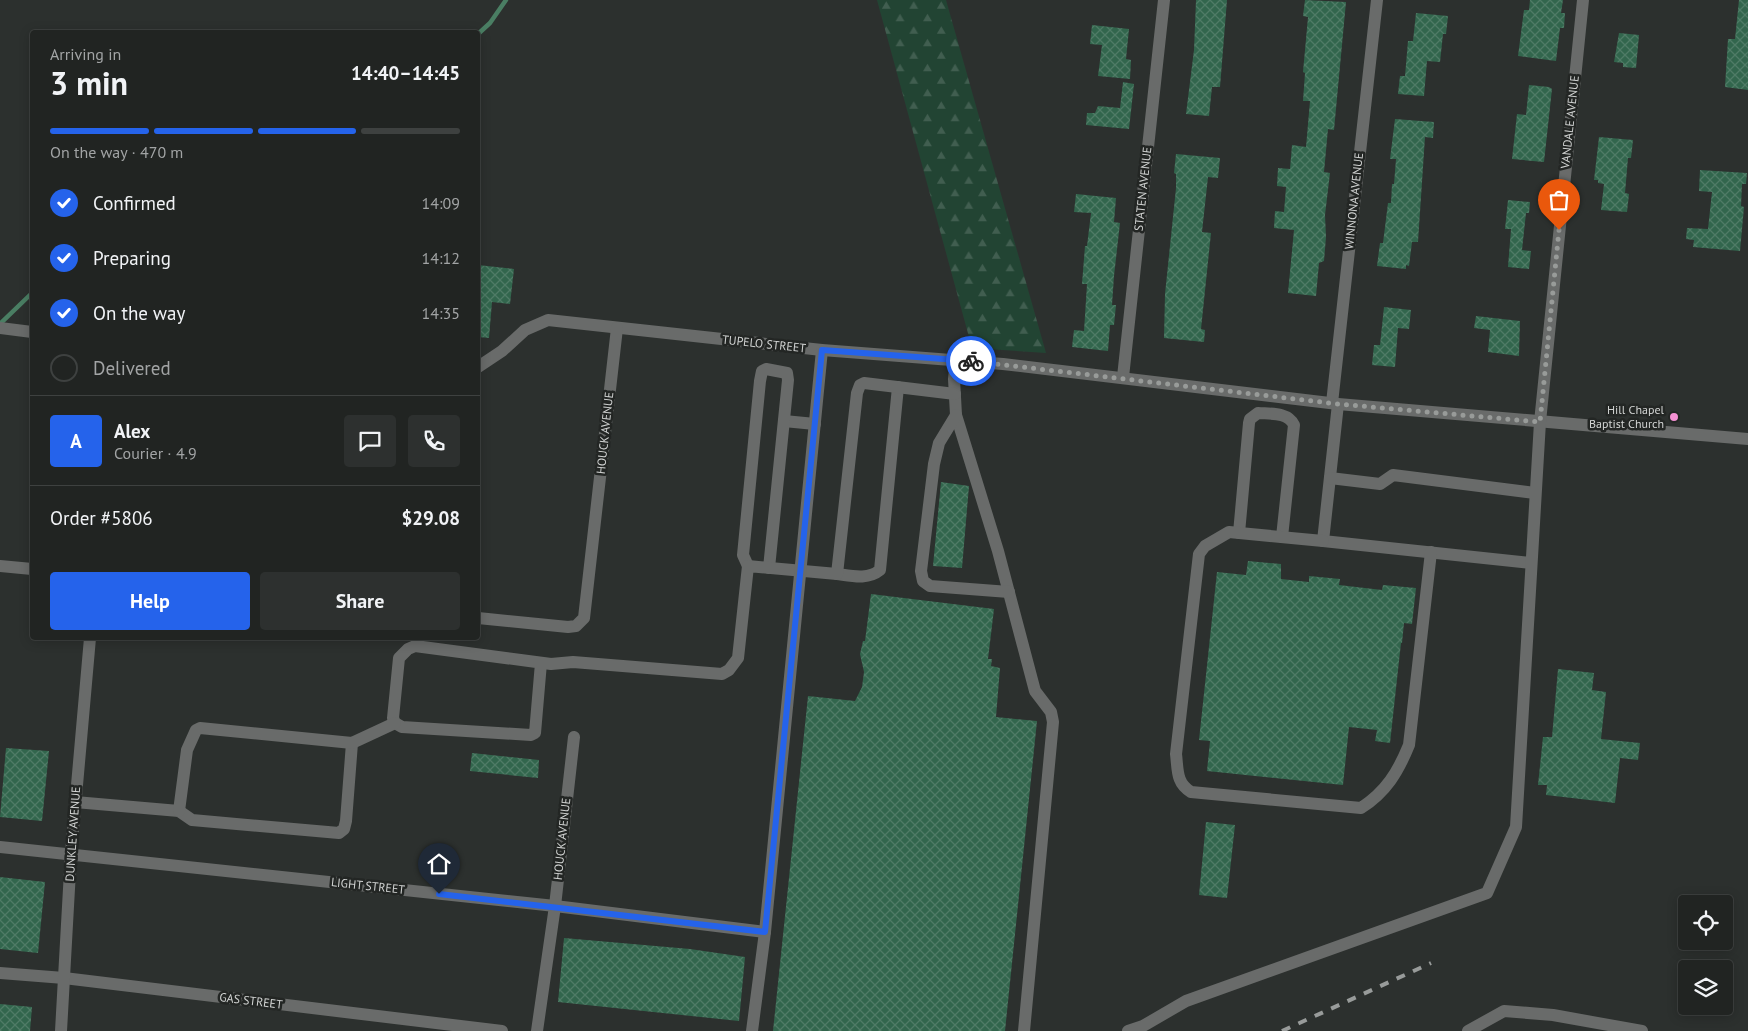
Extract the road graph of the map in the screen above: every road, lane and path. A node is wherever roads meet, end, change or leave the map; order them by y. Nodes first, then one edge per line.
1 (1164, 0) edge
2 (1377, 0) edge
3 (1583, 0) edge
4 (0, 328) edge
5 (617, 328) junction
6 (30, 332) edge
7 (822, 350) junction
8 (956, 360) junction
9 (480, 366) edge
10 (1123, 377) junction
11 (898, 387) junction
12 (955, 394) junction
13 (1335, 403) junction
14 (956, 415) junction
15 (784, 421) junction
16 (1540, 422) junction
17 (815, 424) junction
18 (1748, 439) edge
19 (1330, 478) junction
20 (1535, 493) junction
21 (1239, 533) junction
22 (1282, 537) junction
23 (1323, 541) junction
24 (1431, 552) junction
25 (1531, 563) junction
26 (0, 566) edge
27 (748, 566) junction
28 (769, 568) junction
29 (30, 569) edge
30 (800, 571) junction
31 (837, 574) junction
32 (1009, 592) junction
33 (480, 618) edge
34 (90, 640) edge
35 (542, 663) junction
36 (395, 723) junction
37 (574, 737) dead end
38 (352, 743) junction
39 (75, 802) junction
40 (179, 811) junction
41 (0, 847) edge
42 (71, 853) junction
43 (555, 906) junction
44 (765, 932) junction
45 (0, 973) edge
46 (64, 978) junction
47 (62, 1031) edge
48 (502, 1031) edge
49 (537, 1031) edge
50 (752, 1031) edge
51 (1024, 1031) edge
52 (1128, 1031) edge
53 (1468, 1031) edge
54 (1642, 1031) edge

1 - 10 street, STATEN AVENUE
2 - 13 street, WINNONA AVENUE
3 - 16 street, VANDALE AVENUE
4 - 6 street
5 - 7 street, TUPELO STREET
5 - 9 street, TUPELO STREET
5 - 33 street, HOUCK AVENUE
7 - 8 street, TUPELO STREET
7 - 17 street
8 - 10 street, TUPELO STREET
8 - 12 street
10 - 13 street, TUPELO STREET
11 - 12 street
11 - 31 street
11 - 31 street
12 - 14 street
13 - 16 street, TUPELO STREET
13 - 19 street, WINNONA AVENUE
14 - 32 street
14 - 32 street
15 - 17 street
15 - 27 street
15 - 28 street
16 - 18 street, TUPELO STREET
16 - 20 street, VANDALE AVENUE
17 - 30 street
19 - 20 street
19 - 23 street, WINNONA AVENUE
20 - 25 street, VANDALE AVENUE
21 - 22 street
21 - 22 street
21 - 24 street
22 - 23 street
23 - 24 street
24 - 25 street
25 - 52 street, VANDALE AVENUE
26 - 29 street
27 - 28 street
27 - 35 street
28 - 30 street
30 - 31 street
30 - 44 street
32 - 51 street
34 - 39 street, DUNKLEY AVENUE
35 - 36 street
35 - 36 street
36 - 38 street
37 - 43 street, HOUCK AVENUE
38 - 40 street
38 - 40 street
39 - 40 street
39 - 42 street, DUNKLEY AVENUE
41 - 42 street, LIGHT STREET
42 - 43 street, LIGHT STREET
42 - 46 street, DUNKLEY AVENUE
43 - 44 street, LIGHT STREET
43 - 49 street, HOUCK AVENUE
44 - 50 street
45 - 46 street, GAS STREET
46 - 47 street, DUNKLEY AVENUE
46 - 48 street, GAS STREET
53 - 54 street

